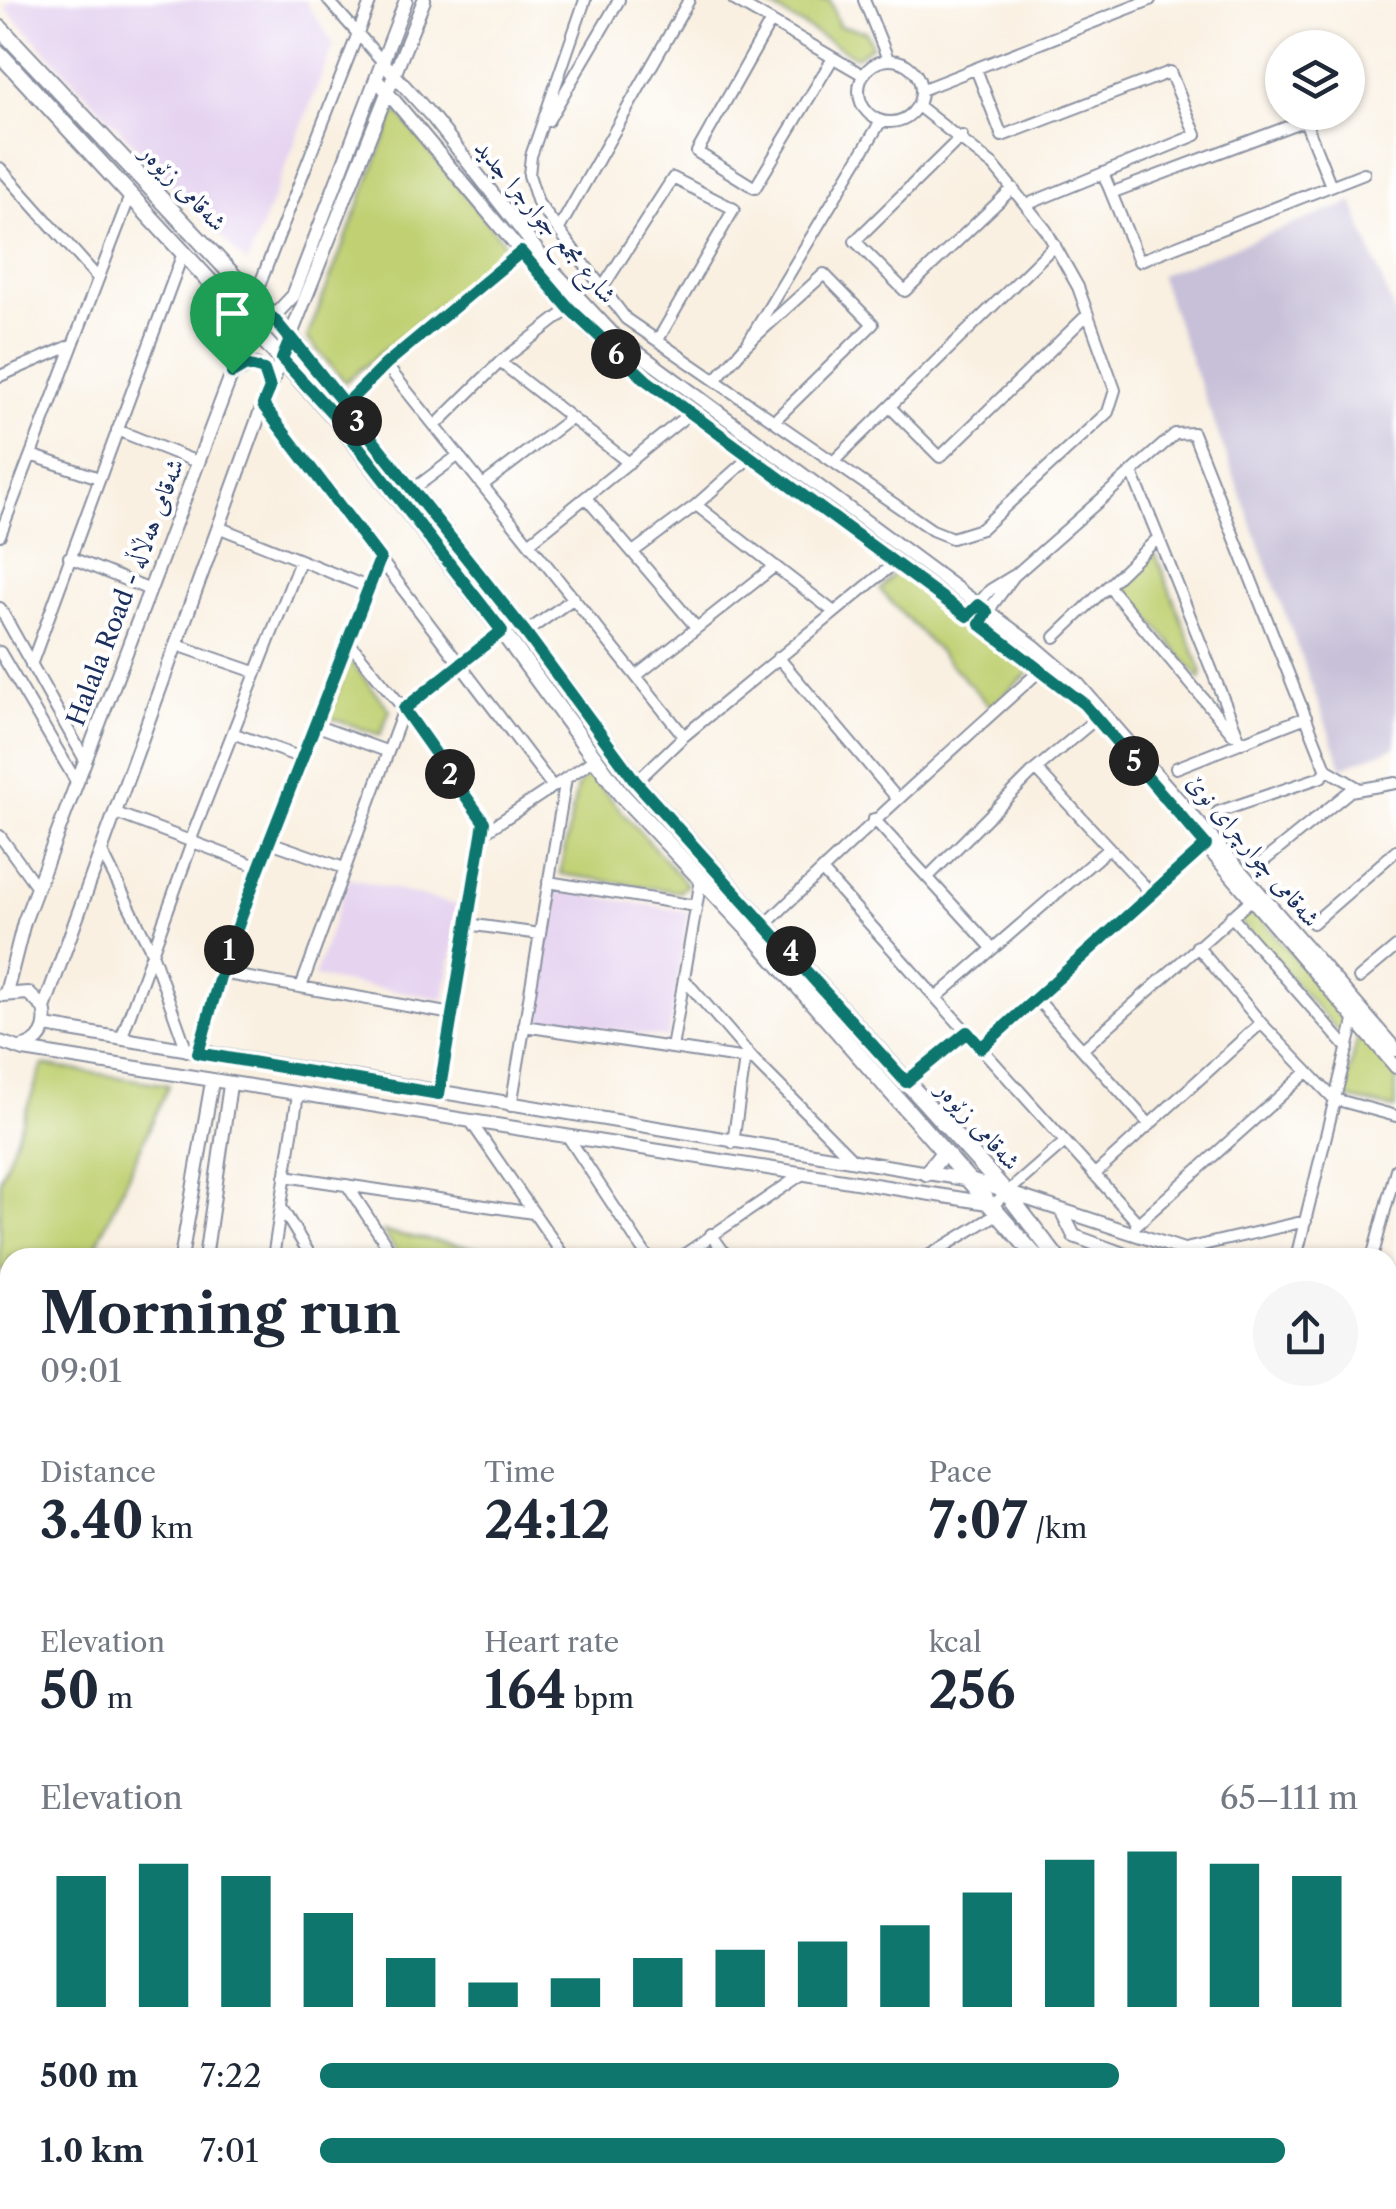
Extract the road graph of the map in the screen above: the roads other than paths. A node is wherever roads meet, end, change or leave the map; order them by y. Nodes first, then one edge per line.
1 (370, 0) edge
2 (406, 0) edge
3 (424, 0) edge
4 (585, 0) edge
5 (620, 0) edge
6 (689, 0) edge
7 (734, 0) edge
8 (864, 0) edge
9 (1150, 0) edge
10 (333, 3) edge
11 (772, 21) junction
12 (0, 28) edge
13 (358, 38) junction
14 (0, 54) edge
15 (833, 58) junction
16 (888, 60) junction
17 (382, 61) junction
18 (976, 69) junction
19 (396, 74) junction
20 (863, 76) junction
21 (378, 80) junction
22 (390, 90) junction
23 (922, 90) junction
24 (918, 106) junction
25 (881, 121) junction
26 (1281, 130) edge
27 (1308, 130) edge
28 (962, 136) junction
29 (538, 139) junction
30 (0, 168) edge
31 (1103, 173) junction
32 (1364, 173) dead end
33 (1330, 186) junction
34 (1013, 188) junction
35 (1111, 193) junction
36 (130, 196) junction
37 (1028, 204) junction
38 (560, 227) junction
39 (1055, 246) junction
40 (521, 252) junction
41 (183, 253) junction
42 (97, 277) junction
43 (603, 287) junction
44 (254, 299) junction
45 (569, 308) junction
46 (1086, 316) junction
47 (273, 318) junction
48 (258, 332) junction
49 (291, 337) junction
50 (658, 338) junction
51 (747, 344) junction
52 (72, 345) junction
53 (282, 359) junction
54 (500, 362) junction
55 (386, 364) junction
56 (232, 373) junction
57 (0, 376) edge
58 (716, 379) junction
59 (270, 388) junction
60 (690, 394) joint
61 (263, 405) junction
62 (345, 405) junction
63 (891, 408) junction
64 (685, 410) junction
65 (571, 418) junction
66 (776, 419) junction
67 (435, 426) junction
68 (117, 430) junction
69 (30, 454) junction
70 (459, 455) junction
71 (750, 457) junction
72 (198, 462) junction
73 (833, 462) junction
74 (629, 463) junction
75 (1132, 472) junction
76 (99, 478) junction
77 (483, 485) junction
78 (412, 490) junction
79 (587, 499) junction
80 (696, 506) junction
81 (218, 528) junction
82 (0, 535) edge
83 (1157, 539) junction
84 (529, 543) junction
85 (632, 552) junction
86 (69, 557) junction
87 (380, 559) junction
88 (300, 562) junction
89 (896, 562) junction
90 (775, 566) junction
91 (368, 587) junction
92 (1110, 588) junction
93 (150, 590) junction
94 (574, 598) junction
95 (0, 608) edge
96 (834, 612) junction
97 (981, 613) junction
98 (696, 628) junction
99 (502, 631) junction
100 (526, 633) junction
101 (1055, 637) dead end
102 (347, 640) junction
103 (177, 645) junction
104 (0, 652) edge
105 (778, 657) junction
106 (30, 666) junction
107 (460, 666) junction
108 (1043, 668) junction
109 (255, 672) junction
110 (636, 676) junction
111 (404, 709) junction
112 (1306, 717) junction
113 (1097, 718) junction
114 (315, 724) junction
115 (234, 734) junction
116 (684, 736) junction
117 (1240, 742) junction
118 (386, 751) junction
119 (302, 758) junction
120 (595, 759) junction
121 (85, 760) junction
122 (1176, 768) dead end
123 (1036, 769) junction
124 (1326, 770) junction
125 (566, 778) junction
126 (76, 782) junction
127 (636, 782) junction
128 (1396, 783) edge
129 (552, 787) junction
130 (1360, 789) junction
131 (896, 798) junction
132 (1218, 812) dead end
133 (116, 813) junction
134 (874, 819) junction
135 (485, 828) junction
136 (0, 836) edge
137 (192, 840) junction
138 (270, 842) junction
139 (1206, 845) junction
140 (1108, 848) junction
141 (101, 850) junction
142 (1396, 851) edge
143 (1260, 864) dead end
144 (259, 868) junction
145 (344, 868) junction
146 (823, 872) junction
147 (928, 877) junction
148 (701, 878) junction
149 (548, 882) junction
150 (37, 887) junction
151 (1152, 894) junction
152 (1252, 899) junction
153 (696, 906) junction
154 (1231, 916) junction
155 (1313, 923) dead end
156 (467, 924) junction
157 (766, 924) junction
158 (540, 934) junction
159 (1198, 946) junction
160 (1396, 947) edge
161 (992, 948) junction
162 (151, 950) junction
163 (221, 973) junction
164 (1360, 978) dead end
165 (684, 979) junction
166 (302, 988) junction
167 (3, 995) edge
168 (937, 998) junction
169 (1036, 998) junction
170 (44, 1008) junction
171 (452, 1014) junction
172 (1354, 1020) junction
173 (1261, 1023) junction
174 (46, 1026) junction
175 (524, 1026) junction
176 (967, 1032) junction
177 (121, 1039) junction
178 (5, 1045) edge
179 (672, 1048) junction
180 (981, 1048) junction
181 (1348, 1048) junction
182 (1082, 1050) junction
183 (1396, 1050) edge
184 (193, 1052) junction
185 (750, 1060) junction
186 (1396, 1067) edge
187 (1306, 1072) junction
188 (336, 1078) junction
189 (212, 1082) junction
190 (906, 1082) junction
191 (230, 1085) junction
192 (298, 1094) junction
193 (439, 1094) junction
194 (332, 1099) junction
195 (1334, 1099) junction
196 (510, 1106) junction
197 (1396, 1116) edge
198 (471, 1122) junction
199 (1150, 1125) junction
200 (570, 1140) junction
201 (733, 1142) junction
202 (1065, 1142) junction
203 (944, 1152) junction
204 (855, 1162) junction
205 (1396, 1168) edge
206 (907, 1170) junction
207 (927, 1173) junction
208 (801, 1174) junction
209 (1094, 1175) junction
210 (285, 1176) junction
211 (970, 1180) junction
212 (347, 1185) junction
213 (904, 1192) junction
214 (1000, 1203) junction
215 (281, 1206) junction
216 (1060, 1210) junction
217 (533, 1213) junction
218 (1306, 1222) junction
219 (1133, 1227) junction
220 (711, 1234) junction
221 (183, 1248) edge
222 (206, 1248) edge
223 (275, 1248) edge
224 (306, 1248) edge
225 (388, 1248) edge
226 (558, 1248) edge
227 (641, 1248) edge
228 (692, 1248) edge
229 (721, 1248) edge
230 (939, 1248) edge
231 (1030, 1248) edge
232 (1047, 1248) edge
233 (1107, 1248) edge
234 (1180, 1248) edge
235 (1187, 1248) edge
236 (1299, 1248) edge
237 (1375, 1248) edge

1 - 13 street
2 - 17 street, Halala Road - شەقامی هەڵاڵە
3 - 19 street
4 - 29 street
5 - 29 street
6 - 38 street
7 - 11 street
8 - 16 street
9 - 18 street
10 - 13 street
11 - 15 street
11 - 15 street
12 - 44 main road, شەقامی زێوەر
13 - 17 street
13 - 44 street
14 - 36 main road, شەقامی زێوەر
15 - 20 street
16 - 20 street
16 - 23 street
17 - 19 street, شارع مجمع جوارجرا جديد
17 - 21 street, Halala Road - شەقامی هەڵاڵە
18 - 23 street
18 - 31 street
19 - 22 street
19 - 60 street, شارع مجمع جوارجرا جديد
20 - 25 street
21 - 22 street, شارع مجمع جوارجرا جديد
21 - 47 street, Halala Road - شەقامی هەڵاڵە
22 - 40 street, شارع مجمع جوارجرا جديد
22 - 49 street
23 - 24 street
24 - 25 street
24 - 28 street
25 - 51 street
26 - 35 street
27 - 33 street
28 - 34 street
28 - 34 street
29 - 38 street
30 - 42 street
31 - 35 street
31 - 37 street
32 - 33 street
33 - 35 street
34 - 37 street
36 - 41 main road, شەقامی زێوەر
36 - 42 street
37 - 39 street
38 - 43 street
39 - 46 street
39 - 63 street
40 - 45 street, شارع مجمع جوارجرا جديد
40 - 55 street
41 - 48 main road, شەقامی زێوەر
41 - 68 street
42 - 52 street
43 - 50 street
43 - 50 street
44 - 47 main road, شەقامی زێوەر
45 - 54 street
45 - 64 street, شارع مجمع جوارجرا جديد
46 - 63 street
46 - 73 street
47 - 48 street, Halala Road - شەقامی هەڵاڵە
47 - 49 main road, شەقامی زێوەر
48 - 53 main road, شەقامی زێوەر
48 - 56 street, Halala Road - شەقامی هەڵاڵە
49 - 53 street
49 - 62 main road, شەقامی زێوەر
50 - 58 street
51 - 58 street
51 - 66 street
52 - 57 street
52 - 69 street
53 - 59 street
53 - 99 main road, شەقامی زێوەر
54 - 65 street
54 - 67 street
55 - 62 street
55 - 67 street
56 - 59 street
56 - 72 street, Halala Road - شەقامی هەڵاڵە
58 - 66 street
59 - 61 street
60 - 97 street, شەقامی چوارچرای نوێ
61 - 81 street
61 - 87 street
62 - 78 main road, شەقامی زێوەر
63 - 73 street
64 - 71 street, شەقامی چوارچرای نوێ
64 - 74 street
65 - 74 street
65 - 77 street
66 - 73 street
67 - 70 street
68 - 72 street
68 - 76 street
69 - 76 street
69 - 82 street
70 - 77 street
70 - 78 street
71 - 80 street
71 - 89 street, شەقامی چوارچرای نوێ
72 - 93 street, Halala Road - شەقامی هەڵاڵە
74 - 79 street
75 - 83 street
75 - 97 street
75 - 112 street
76 - 86 street
77 - 84 street
78 - 100 main road, شەقامی زێوەر
79 - 84 street
79 - 85 street
80 - 85 street
80 - 90 street
81 - 88 street
81 - 103 street
83 - 92 street
83 - 117 street
84 - 94 street
85 - 98 street
86 - 93 street
86 - 106 street
87 - 91 street
87 - 107 street
88 - 91 street
88 - 109 street
89 - 96 street
89 - 97 street, شەقامی چوارچرای نوێ
90 - 96 street
90 - 98 street
91 - 102 street
92 - 101 street
92 - 117 street
93 - 121 street, Halala Road - شەقامی هەڵاڵە
94 - 100 street
94 - 110 street
95 - 106 street
96 - 105 street
97 - 108 street, شەقامی چوارچرای نوێ
97 - 183 street, شەقامی چوارچرای نوێ
98 - 110 street
99 - 107 street
99 - 120 main road, شەقامی زێوەر
100 - 127 main road, شەقامی زێوەر
102 - 111 street
102 - 114 street
103 - 109 street
103 - 133 street
104 - 126 street
105 - 116 street
105 - 131 street
106 - 121 street
107 - 111 street
107 - 129 street
108 - 113 street, شەقامی چوارچرای نوێ
108 - 131 street
109 - 115 street
110 - 116 street
111 - 118 street
111 - 135 street
112 - 117 street
112 - 124 street
113 - 123 street
113 - 139 street, شەقامی چوارچرای نوێ
114 - 118 street
114 - 119 street
115 - 119 street
115 - 137 street
116 - 127 street
117 - 122 street
118 - 145 street
119 - 138 street
120 - 125 street
120 - 148 main road, شەقامی زێوەر
121 - 126 street, Halala Road - شەقامی هەڵاڵە
123 - 140 street
123 - 147 street
124 - 130 street
124 - 132 street
125 - 129 street
125 - 149 street
126 - 150 street, Halala Road - شەقامی هەڵاڵە
127 - 157 main road, شەقامی زێوەر
128 - 130 street
129 - 135 street
130 - 143 street
131 - 134 street
133 - 137 street
133 - 141 street
134 - 146 street
134 - 147 street
135 - 156 street
136 - 150 street
137 - 144 street
137 - 162 street
138 - 144 street
138 - 145 street
139 - 151 street
139 - 152 street, شەقامی چوارچرای نوێ
140 - 151 street
140 - 161 street
141 - 162 street
141 - 170 street
142 - 155 street
144 - 163 street
145 - 166 street
146 - 157 street
146 - 168 street
147 - 161 street
148 - 153 street
148 - 203 main road, شەقامی زێوەر
149 - 153 street
149 - 158 street
150 - 167 street, Halala Road - شەقامی هەڵاڵە
151 - 169 street
152 - 154 street
152 - 172 street, شەقامی چوارچرای نوێ
153 - 165 street
154 - 159 street
154 - 181 street
156 - 158 street
156 - 171 street
157 - 190 main road, شەقامی زێوەر
158 - 175 street
159 - 173 street
159 - 182 street
160 - 164 street
161 - 168 street
162 - 177 street
162 - 184 street
163 - 166 street
163 - 184 street
165 - 179 street
165 - 185 street
166 - 171 street
167 - 170 street
168 - 176 street
169 - 180 street
169 - 182 street
170 - 174 street
171 - 193 street
172 - 181 street
172 - 186 street, شەقامی چوارچرای نوێ
173 - 187 street
173 - 199 street
174 - 177 street
174 - 178 street
175 - 179 street
175 - 196 street
176 - 180 street
176 - 190 street
177 - 184 street
178 - 189 street
179 - 185 street
180 - 202 street
181 - 195 street
182 - 199 street
184 - 188 street
185 - 201 street
185 - 204 street
187 - 195 street
187 - 219 street
188 - 193 street
188 - 194 street
189 - 191 street
189 - 221 street
190 - 214 main road, شەقامی زێوەر
191 - 192 street
191 - 222 street
192 - 194 street
192 - 210 street
193 - 196 street
194 - 198 street
195 - 197 street
195 - 218 street
196 - 201 street
198 - 200 street
198 - 217 street
199 - 209 street
200 - 208 street
200 - 227 street
201 - 204 street
202 - 209 street
202 - 214 street
203 - 207 main road
203 - 211 main road, شەقامی زێوەر
204 - 206 street
205 - 237 street
206 - 207 street
206 - 213 street
207 - 211 street
208 - 213 street
208 - 220 street
209 - 219 street
210 - 212 street
210 - 215 street
211 - 214 main road, شەقامی زێوەر
212 - 217 street
212 - 225 street
213 - 214 street
214 - 216 street
214 - 230 street
214 - 231 main road, شەقامی زێوەر
214 - 232 main road, شەقامی زێوەر
215 - 223 street
215 - 224 street
216 - 219 street
216 - 233 street
217 - 226 street
218 - 235 street
218 - 236 street
219 - 234 street
220 - 228 street
220 - 229 street

